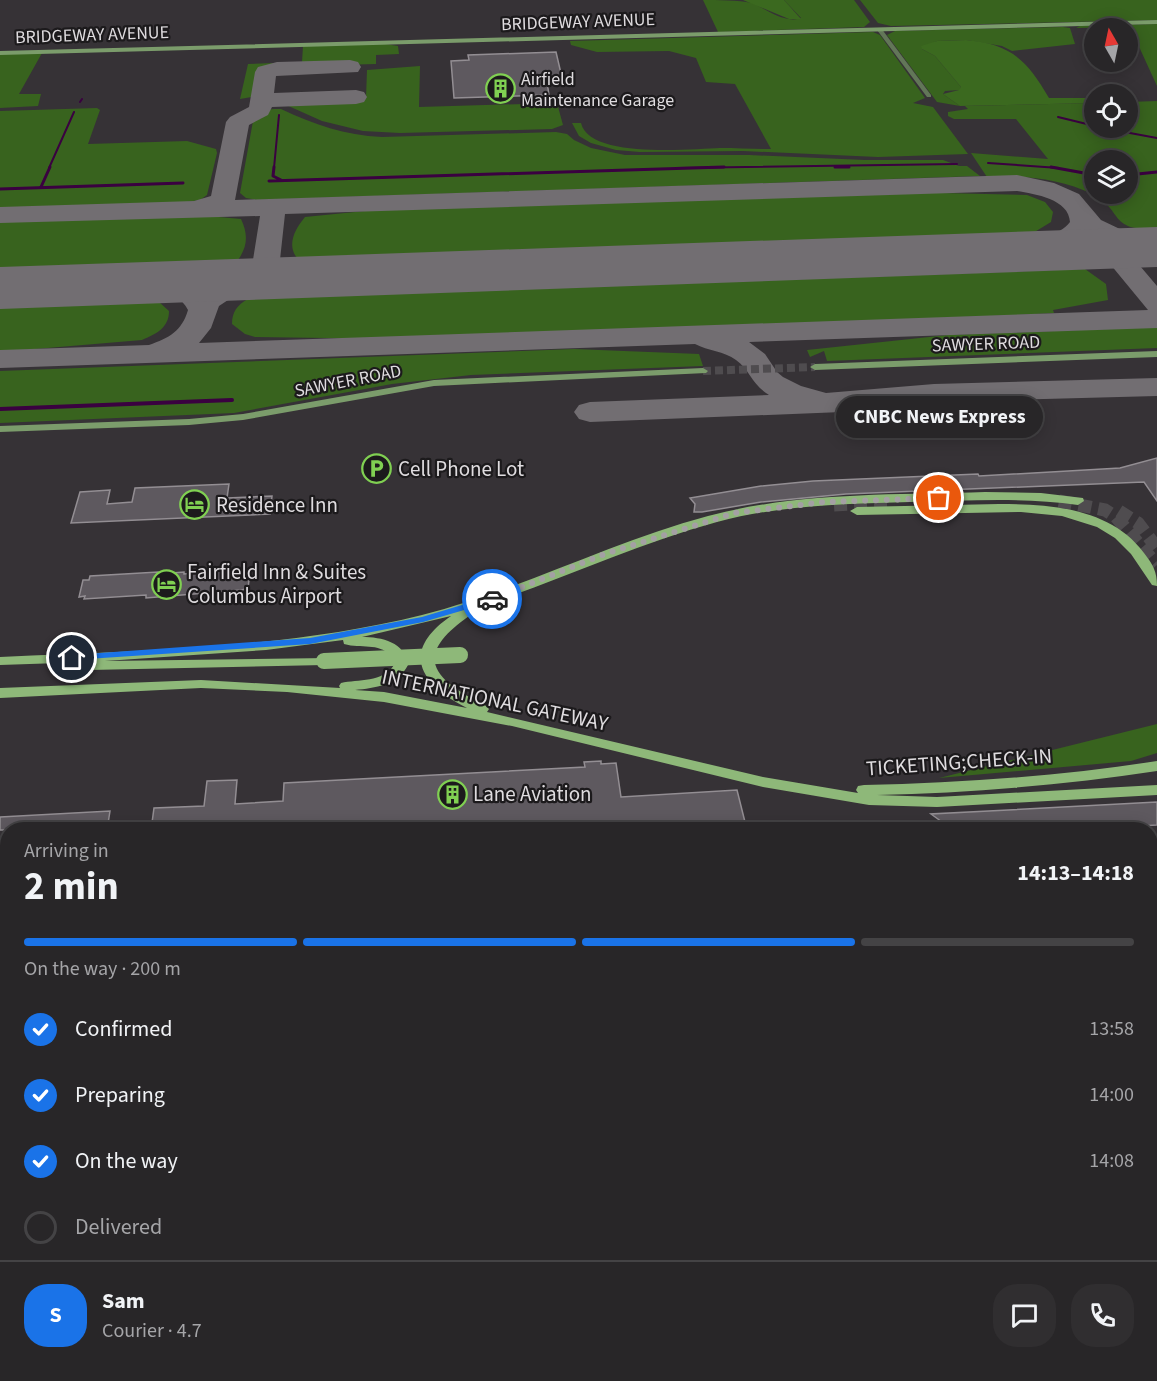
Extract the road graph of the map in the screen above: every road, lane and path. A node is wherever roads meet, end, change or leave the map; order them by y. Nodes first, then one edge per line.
1 (1157, 22) edge
2 (879, 29) junction
3 (0, 53) edge
4 (928, 96) dead end
5 (1157, 354) edge
6 (815, 367) tunnel mouth
7 (703, 371) tunnel mouth
8 (0, 429) edge
9 (1078, 501) tunnel mouth
10 (644, 540) junction
11 (1157, 582) edge
12 (494, 598) junction
13 (310, 641) junction
14 (460, 655) dead end
15 (0, 663) edge
16 (232, 685) junction
17 (0, 693) edge
18 (512, 722) junction
19 (1157, 766) edge
20 (763, 782) junction
21 (1157, 790) edge

1 - 2 street, BRIDGEWAY AVENUE
2 - 3 street, BRIDGEWAY AVENUE
2 - 4 street
5 - 6 street, SAWYER ROAD
7 - 8 street, SAWYER ROAD
9 - 10 main road
10 - 11 main road
10 - 12 main road
12 - 13 main road
12 - 18 main road
13 - 15 main road
13 - 16 main road
14 - 15 main road, bridge
16 - 17 main road, INTERNATIONAL GATEWAY
16 - 18 main road, INTERNATIONAL GATEWAY
18 - 20 main road, INTERNATIONAL GATEWAY
19 - 20 main road, TICKETING;CHECK-IN
20 - 21 main road

